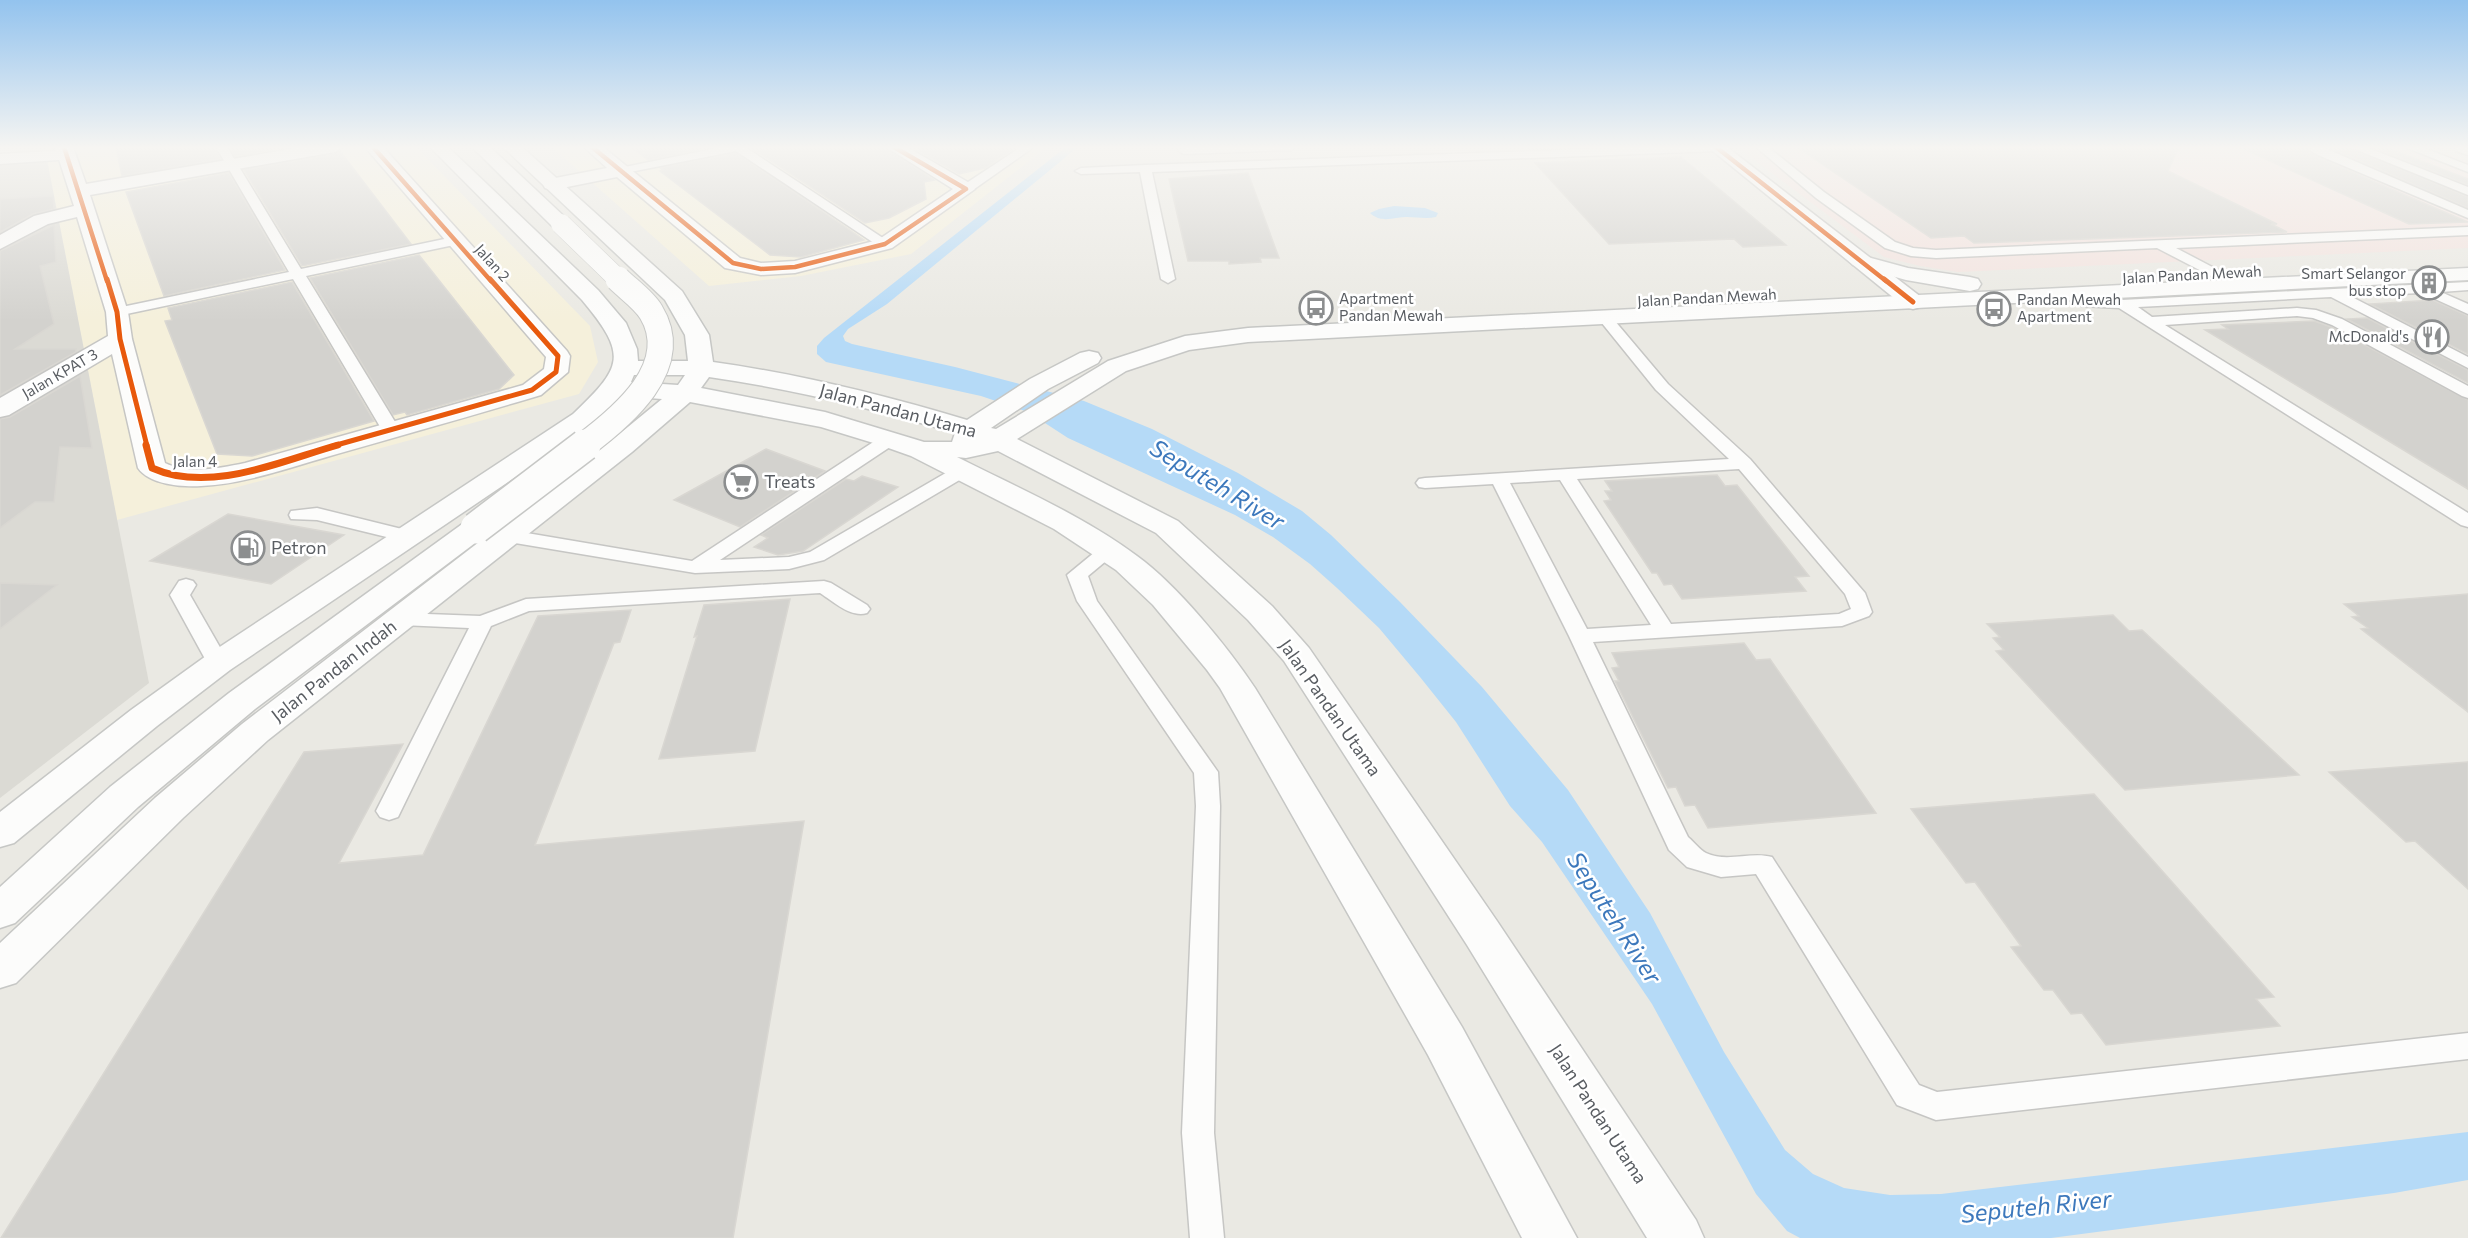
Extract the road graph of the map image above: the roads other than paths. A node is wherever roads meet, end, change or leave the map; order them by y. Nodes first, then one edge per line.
1 (72, 205) edge
2 (83, 205) edge
3 (256, 205) edge
4 (423, 205) edge
5 (497, 205) edge
6 (541, 205) edge
7 (575, 205) edge
8 (661, 205) edge
9 (825, 205) edge
10 (943, 205) edge
11 (1153, 205) edge
12 (1789, 205) edge
13 (1834, 205) edge
14 (2448, 205) edge
15 (2468, 213) edge
16 (2468, 231) edge
17 (454, 241) junction
18 (0, 243) edge
19 (885, 244) junction
20 (2160, 244) junction
21 (1860, 261) junction
22 (2468, 261) edge
23 (2213, 273) junction
24 (297, 274) junction
25 (2468, 274) edge
26 (1168, 279) dead end
27 (1983, 285) junction
28 (2246, 285) junction
29 (2468, 286) edge
30 (2423, 288) junction
31 (2333, 293) junction
32 (2067, 294) junction
33 (1905, 295) junction
34 (2266, 296) junction
35 (2122, 304) junction
36 (683, 308) junction
37 (2468, 310) edge
38 (117, 312) junction
39 (1610, 317) junction
40 (2151, 321) junction
41 (614, 323) junction
42 (120, 339) junction
43 (2468, 363) edge
44 (701, 368) junction
45 (556, 372) joint
46 (621, 378) junction
47 (685, 393) junction
48 (2468, 393) edge
49 (1003, 408) junction
50 (0, 409) edge
51 (916, 412) junction
52 (1034, 418) junction
53 (391, 430) junction
54 (556, 436) junction
55 (890, 439) junction
56 (998, 440) junction
57 (622, 446) junction
58 (966, 450) junction
59 (1744, 463) junction
60 (1060, 471) junction
61 (1565, 474) junction
62 (1499, 479) junction
63 (1425, 483) dead end
64 (298, 515) dead end
65 (2468, 521) edge
66 (407, 536) junction
67 (509, 536) junction
68 (1118, 557) junction
69 (695, 567) junction
70 (186, 585) dead end
71 (860, 609) dead end
72 (401, 619) junction
73 (482, 622) junction
74 (1665, 631) junction
75 (1580, 636) junction
76 (218, 663) junction
77 (389, 811) dead end
78 (0, 832) edge
79 (0, 912) edge
80 (0, 970) edge
81 (2468, 1046) edge
82 (1207, 1238) edge
83 (1550, 1238) edge
84 (1677, 1238) edge

1 - 18 main road
2 - 38 main road, Jalan 4
3 - 24 lane
4 - 17 main road, Jalan 2
5 - 41 main road
6 - 79 main road, bridge
7 - 36 main road
8 - 19 main road
9 - 19 lane
10 - 19 main road
11 - 26 lane
12 - 21 main road
13 - 20 lane
14 - 15 lane
16 - 20 lane
17 - 24 lane
17 - 45 main road, Jalan 2
20 - 23 lane
21 - 27 main road
21 - 33 main road
22 - 23 main road, Jalan Pandan Mewah
23 - 27 main road, Jalan Pandan Mewah
24 - 38 lane
24 - 53 lane
25 - 28 main road, Jalan Pandan Mewah
27 - 33 main road, Jalan Pandan Mewah
28 - 32 main road, Jalan Pandan Mewah
28 - 34 lane
29 - 30 lane
30 - 31 lane
30 - 37 lane
31 - 34 lane
31 - 43 lane
32 - 33 main road, Jalan Pandan Mewah
32 - 35 lane
33 - 39 main road, Jalan Pandan Mewah
33 - 49 main road, Jalan Pandan Mewah
34 - 35 lane
35 - 40 lane
36 - 41 main road
36 - 44 main road
38 - 42 main road, Jalan 4
39 - 52 main road, Jalan Pandan Mewah
39 - 59 lane
40 - 48 lane
40 - 65 lane
41 - 46 main road
42 - 50 main road, Jalan KPAT 3
42 - 53 main road, Jalan 4
44 - 46 main road, Jalan Pandan Utama
44 - 47 main road
44 - 51 main road, Jalan Pandan Utama
45 - 53 main road, Jalan 4
46 - 47 main road, Jalan Pandan Utama
46 - 54 main road
47 - 55 main road, Jalan Pandan Utama
47 - 57 main road, Jalan Pandan Indah
49 - 51 main road
49 - 58 main road, Jalan Pandan Mewah
51 - 58 main road, Jalan Pandan Utama
52 - 56 main road, Jalan Pandan Mewah
52 - 60 main road
54 - 57 main road
54 - 66 main road
55 - 58 main road, Jalan Pandan Utama
55 - 69 lane
56 - 58 main road, Jalan Pandan Mewah
56 - 60 main road, Jalan Pandan Utama
57 - 67 main road, Jalan Pandan Indah
58 - 68 main road, Jalan Pandan Utama
58 - 69 lane
59 - 61 lane
59 - 74 lane
60 - 84 main road, Jalan Pandan Utama
61 - 62 lane
61 - 74 lane
62 - 63 lane
62 - 75 lane
64 - 66 lane
66 - 76 main road
67 - 69 lane
67 - 72 main road, Jalan Pandan Indah
68 - 82 lane
68 - 83 main road, Jalan Pandan Utama
70 - 76 lane
71 - 73 lane
72 - 73 lane
72 - 80 main road, Jalan Pandan Indah
73 - 77 lane
74 - 75 lane
75 - 81 lane
76 - 78 main road

